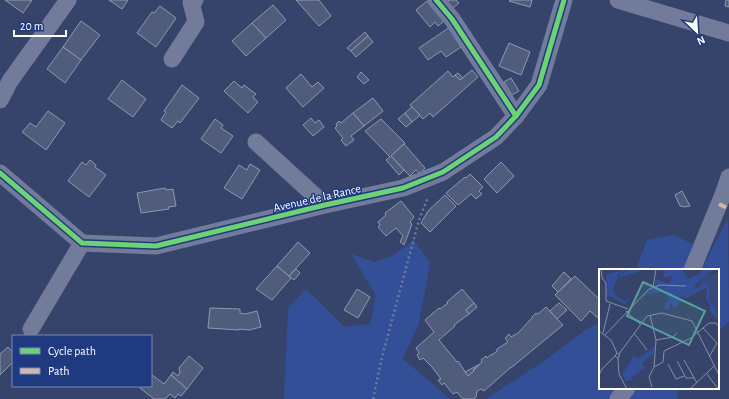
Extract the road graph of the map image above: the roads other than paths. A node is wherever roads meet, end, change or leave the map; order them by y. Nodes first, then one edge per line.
1 (68, 0) edge
2 (436, 0) edge
3 (564, 0) edge
4 (618, 0) edge
5 (192, 1) edge
6 (729, 33) edge
7 (172, 59) dead end
8 (0, 100) edge
9 (516, 116) junction
10 (256, 142) dead end
11 (0, 173) edge
12 (729, 177) edge
13 (325, 206) junction
14 (82, 243) junction
15 (692, 269) edge
16 (31, 329) dead end
17 (625, 389) edge
18 (618, 399) edge

1 - 8 street
2 - 9 street
3 - 9 street, Avenue de la Rance
4 - 6 street
5 - 7 street
9 - 13 street, Avenue de la Rance
10 - 13 street
11 - 14 street
12 - 15 street
13 - 14 street, Avenue de la Rance
14 - 16 street
17 - 18 street

